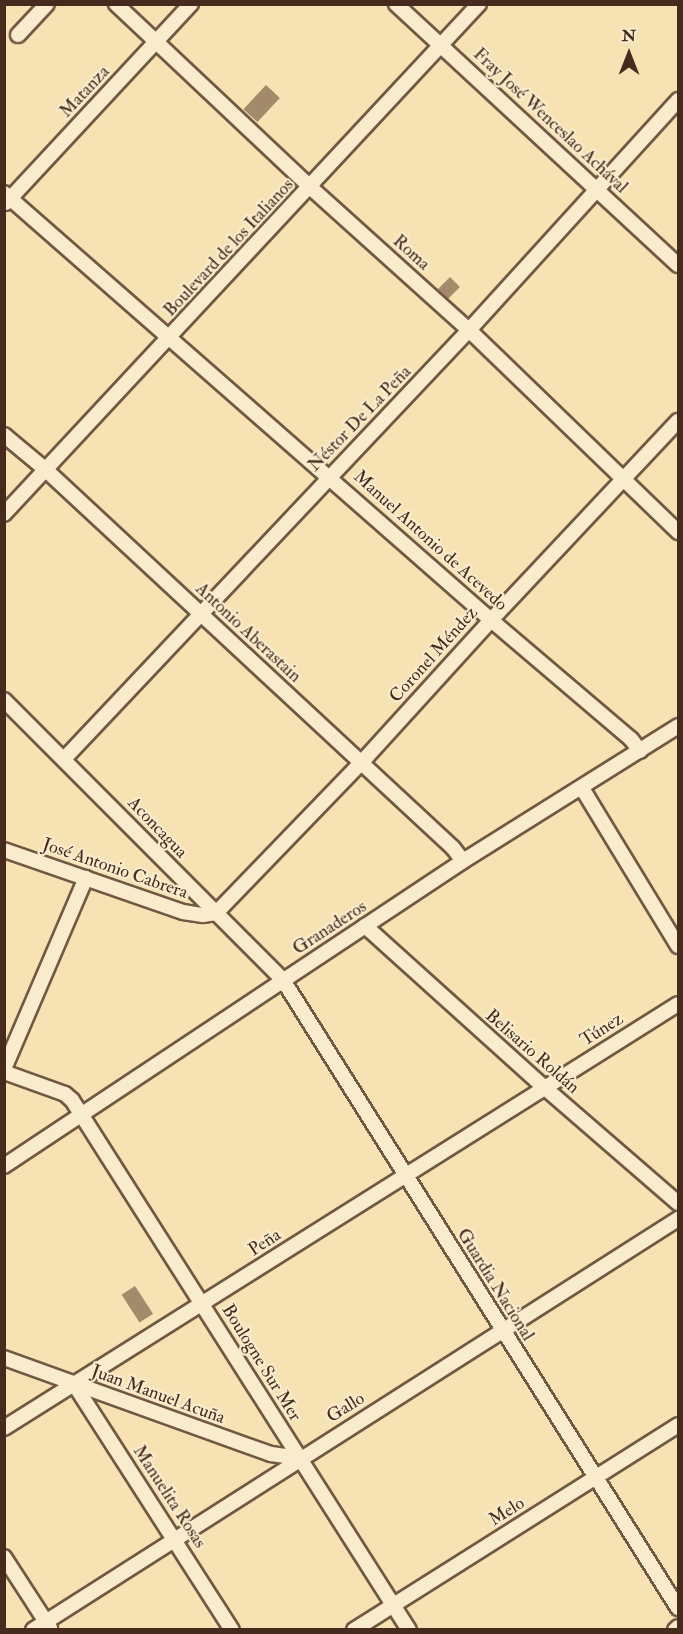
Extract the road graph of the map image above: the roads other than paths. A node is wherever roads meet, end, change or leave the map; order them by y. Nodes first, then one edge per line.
1 (46, 4) edge
2 (116, 4) edge
3 (191, 4) edge
4 (396, 4) edge
5 (478, 4) edge
6 (18, 35) dead end
7 (156, 41) junction
8 (441, 45) junction
9 (678, 100) edge
10 (310, 187) junction
11 (596, 188) junction
12 (6, 198) edge
13 (678, 265) edge
14 (469, 330) junction
15 (170, 339) junction
16 (678, 421) edge
17 (4, 435) edge
18 (46, 470) junction
19 (330, 476) junction
20 (623, 479) junction
21 (4, 514) edge
22 (678, 531) edge
23 (201, 614) junction
24 (491, 620) junction
25 (4, 700) edge
26 (678, 726) edge
27 (640, 751) junction
28 (64, 759) junction
29 (361, 763) junction
30 (582, 788) junction
31 (4, 850) edge
32 (463, 861) junction
33 (86, 878) junction
34 (216, 914) junction
35 (365, 926) junction
36 (678, 946) edge
37 (283, 980) junction
38 (678, 1004) edge
39 (4, 1071) edge
40 (544, 1087) junction
41 (82, 1115) junction
42 (4, 1167) edge
43 (404, 1175) junction
44 (678, 1203) edge
45 (678, 1219) edge
46 (202, 1304) junction
47 (503, 1330) junction
48 (4, 1358) edge
49 (74, 1384) junction
50 (678, 1425) edge
51 (4, 1428) edge
52 (300, 1458) junction
53 (596, 1478) junction
54 (174, 1538) junction
55 (4, 1557) edge
56 (393, 1605) junction
57 (678, 1608) edge
58 (48, 1626) edge
59 (678, 1627) edge
60 (33, 1629) edge
61 (232, 1629) edge
62 (354, 1629) edge
63 (409, 1629) edge
64 (675, 1629) edge

1 - 6 street
2 - 7 street, Roma
3 - 7 street, Matanza
4 - 8 street, Fray José Wenceslao Achával
5 - 8 street, Boulevard de los Italianos
7 - 10 street, Roma
7 - 12 street, Matanza
8 - 10 street, Boulevard de los Italianos
8 - 11 street, Fray José Wenceslao Achával
9 - 11 street, Néstor De La Peña
10 - 14 street, Roma
10 - 15 street, Boulevard de los Italianos
11 - 13 street, Fray José Wenceslao Achával
11 - 14 street, Néstor De La Peña
12 - 15 street, Manuel Antonio de Acevedo
14 - 19 street, Néstor De La Peña
14 - 20 street, Roma
15 - 18 street, Boulevard de los Italianos
15 - 19 street, Manuel Antonio de Acevedo
16 - 20 street, Coronel Méndez
17 - 18 street, Antonio Aberastain
18 - 21 street, Boulevard de los Italianos
18 - 23 street, Antonio Aberastain
19 - 23 street, Néstor De La Peña
19 - 24 street, Manuel Antonio de Acevedo
20 - 22 street, Roma
20 - 24 street, Coronel Méndez
23 - 28 street, Néstor De La Peña
23 - 29 street, Antonio Aberastain
24 - 27 street, Manuel Antonio de Acevedo
24 - 29 street, Coronel Méndez
25 - 28 street, Aconcagua
26 - 27 street, Granaderos
27 - 30 street, Granaderos
28 - 34 street, Aconcagua
29 - 32 street, Antonio Aberastain
29 - 34 street, Coronel Méndez
30 - 32 street, Granaderos
30 - 36 street
31 - 33 street, José Antonio Cabrera
32 - 35 street, Granaderos
33 - 34 street, José Antonio Cabrera
33 - 39 street
34 - 37 street, Aconcagua
35 - 37 street, Granaderos
35 - 40 street, Belisario Roldán
37 - 41 street, Granaderos
37 - 43 street, Guardia Nacional
38 - 40 street, Túnez
39 - 41 street, Boulogne Sur Mer
40 - 43 street, Peña
40 - 44 street, Belisario Roldán
41 - 42 street, Granaderos
41 - 46 street, Boulogne Sur Mer
43 - 46 street, Peña
43 - 47 street, Guardia Nacional
45 - 47 street, Gallo
46 - 49 street, Peña
46 - 52 street, Boulogne Sur Mer
47 - 52 street, Gallo
47 - 53 street, Guardia Nacional
48 - 49 street, Juan Manuel Acuña
49 - 51 street, Peña
49 - 52 street, Juan Manuel Acuña
49 - 54 street, Manuelita Rosas
50 - 53 street, Melo
52 - 54 street, Gallo
52 - 56 street, Boulogne Sur Mer
53 - 56 street, Melo
53 - 57 street, Guardia Nacional
54 - 58 street, Gallo
54 - 61 street, Manuelita Rosas
55 - 58 street
56 - 62 street, Melo
56 - 63 street, Boulogne Sur Mer
58 - 60 street, Gallo
59 - 64 street

